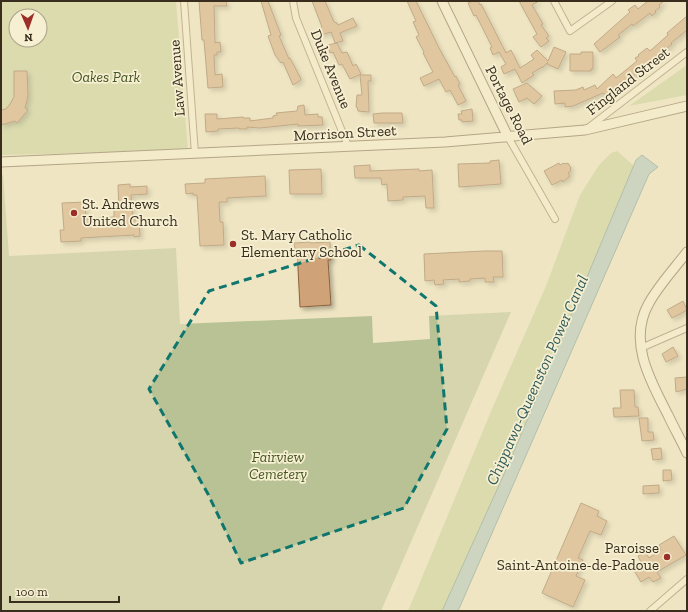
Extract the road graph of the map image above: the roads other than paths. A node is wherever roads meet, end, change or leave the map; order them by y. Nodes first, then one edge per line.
1 (184, 1) edge
2 (293, 1) edge
3 (442, 1) edge
4 (554, 1) edge
5 (612, 1) edge
6 (687, 52) edge
7 (687, 106) edge
8 (585, 130) junction
9 (508, 137) junction
10 (348, 146) junction
11 (195, 154) junction
12 (1, 162) edge
13 (555, 219) dead end
14 (687, 252) edge
15 (687, 328) edge
16 (641, 348) junction
17 (687, 453) edge
18 (687, 579) edge
19 (650, 611) edge

1 - 11 street, Law Avenue
2 - 10 street, Duke Avenue
3 - 9 street, Portage Road
4 - 5 street
6 - 8 street, Fingland Street
7 - 8 street, Morrison Street
8 - 9 street, Morrison Street
9 - 10 street, Morrison Street
9 - 13 street, Portage Road
10 - 11 street, Morrison Street
11 - 12 street, Morrison Street
14 - 16 street
15 - 16 street
16 - 17 street
18 - 19 street

